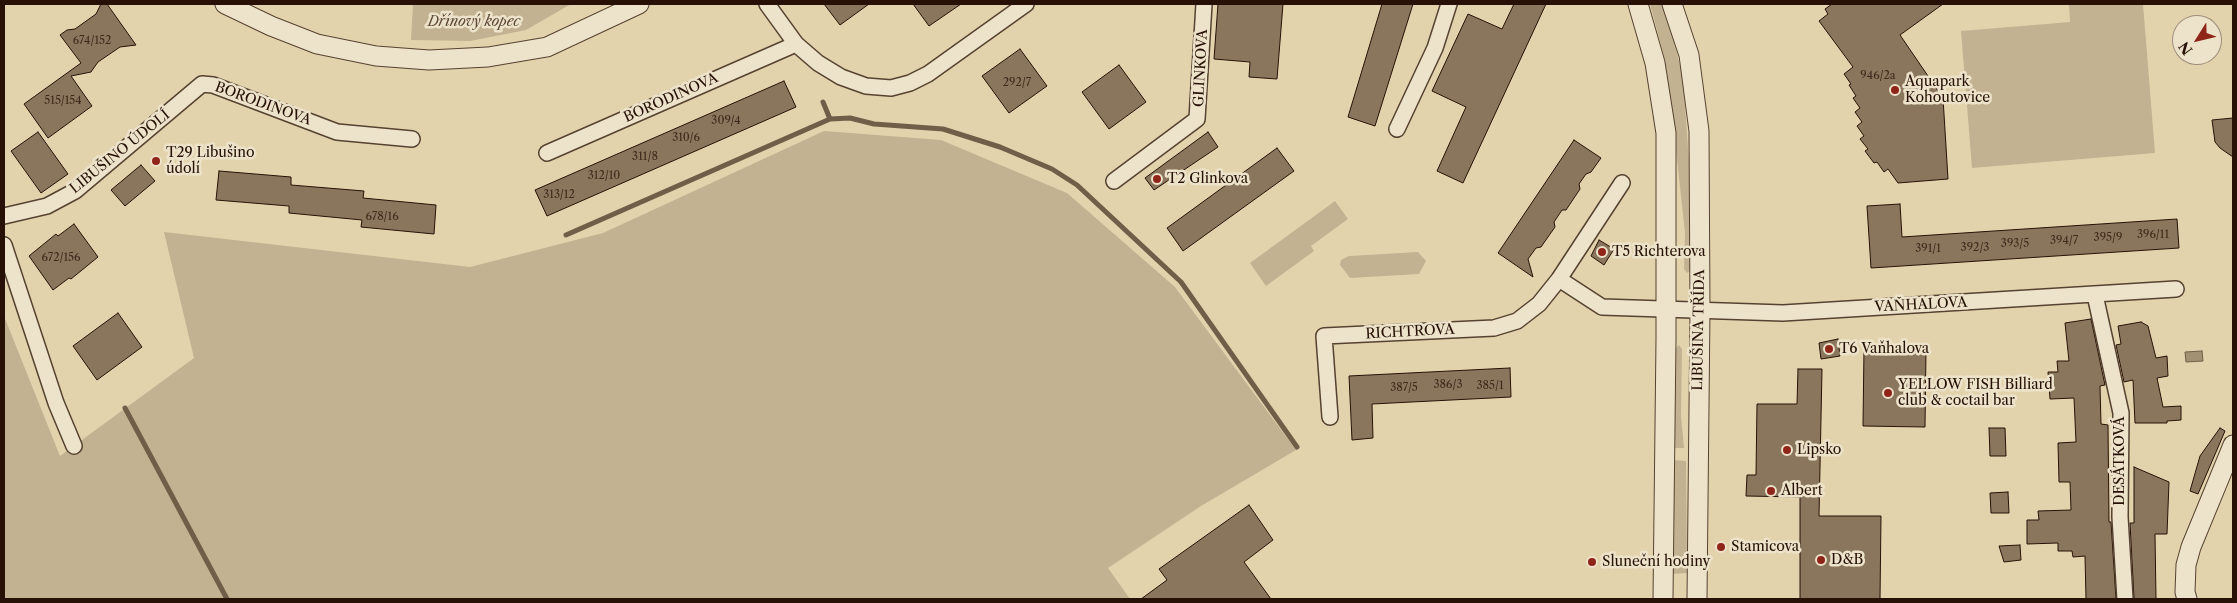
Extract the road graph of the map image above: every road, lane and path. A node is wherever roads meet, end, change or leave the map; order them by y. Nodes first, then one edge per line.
1 (225, 4) edge
2 (639, 4) edge
3 (767, 4) edge
4 (1026, 4) edge
5 (1204, 4) edge
6 (1448, 4) edge
7 (1638, 4) edge
8 (1672, 4) edge
9 (796, 44) junction
10 (202, 84) joint
11 (1398, 129) dead end
12 (412, 139) dead end
13 (547, 153) dead end
14 (1114, 181) dead end
15 (1622, 183) dead end
16 (4, 216) edge
17 (4, 245) edge
18 (1559, 280) junction
19 (2176, 289) dead end
20 (2095, 294) junction
21 (1665, 308) junction
22 (1700, 310) junction
23 (1330, 417) dead end
24 (2233, 445) edge
25 (74, 446) dead end
26 (1663, 599) edge
27 (1697, 599) edge
28 (2125, 599) edge
29 (2188, 599) edge

1 - 2 street
3 - 9 street
4 - 9 street
5 - 14 street, GLINKOVA
6 - 11 street
7 - 21 street
8 - 22 street, LIBUŠINA TŘÍDA
9 - 13 street, BORODINOVA
10 - 12 street, BORODINOVA
10 - 16 street, LIBUŠINO ÚDOLÍ
15 - 18 street, RICHTROVA
17 - 25 street
18 - 21 street
18 - 23 street, RICHTROVA
19 - 20 street, VAŇHALOVA
20 - 22 street, VAŇHALOVA
20 - 28 street, DESÁTKOVÁ
21 - 22 street, VAŇHALOVA
21 - 26 street
22 - 27 street, LIBUŠINA TŘÍDA
24 - 29 street

